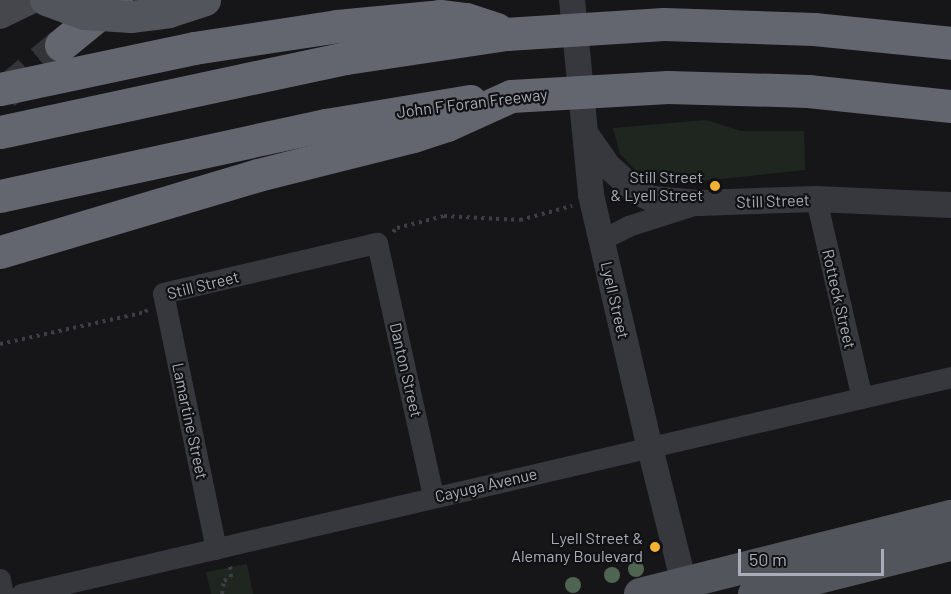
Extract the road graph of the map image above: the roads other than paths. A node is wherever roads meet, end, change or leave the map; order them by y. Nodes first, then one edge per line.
1 (31, 0) edge
2 (46, 0) edge
3 (116, 0) edge
4 (205, 0) edge
5 (572, 0) edge
6 (0, 15) edge
7 (506, 34) junction
8 (951, 43) edge
9 (61, 45) tunnel mouth
10 (0, 89) edge
11 (511, 96) junction
12 (951, 106) edge
13 (0, 132) edge
14 (587, 136) junction
15 (0, 196) edge
16 (816, 200) junction
17 (700, 203) junction
18 (951, 205) edge
19 (601, 240) junction
20 (377, 243) joint
21 (0, 252) edge
22 (163, 293) joint
23 (951, 377) edge
24 (862, 398) junction
25 (650, 448) junction
26 (434, 496) junction
27 (951, 516) edge
28 (951, 545) edge
29 (216, 549) junction
30 (0, 579) edge
31 (687, 589) edge
32 (3, 594) edge
33 (21, 594) edge
34 (640, 594) edge
35 (754, 594) edge

1 - 6 main road
2 - 4 main road, bridge
3 - 9 highway
5 - 14 street, Lyell Street
7 - 8 highway, bridge
7 - 10 highway
7 - 13 highway
11 - 12 highway, John F Foran Freeway, bridge
11 - 15 highway, John F Foran Freeway
11 - 21 highway
14 - 17 street
14 - 19 street, Lyell Street
16 - 17 street, Still Street
16 - 18 street, Still Street
16 - 24 street, Rotteck Street
17 - 19 street, Still Street
19 - 25 street, Lyell Street
20 - 22 street, Still Street
20 - 26 street, Danton Street
22 - 29 street, Lamartine Street
23 - 24 street, Cayuga Avenue
24 - 25 street, Cayuga Avenue
25 - 26 street, Cayuga Avenue
25 - 31 street, Lyell Street
26 - 29 street, Cayuga Avenue
27 - 31 main road
28 - 35 main road
29 - 33 street, Cayuga Avenue
30 - 32 street
31 - 34 main road

